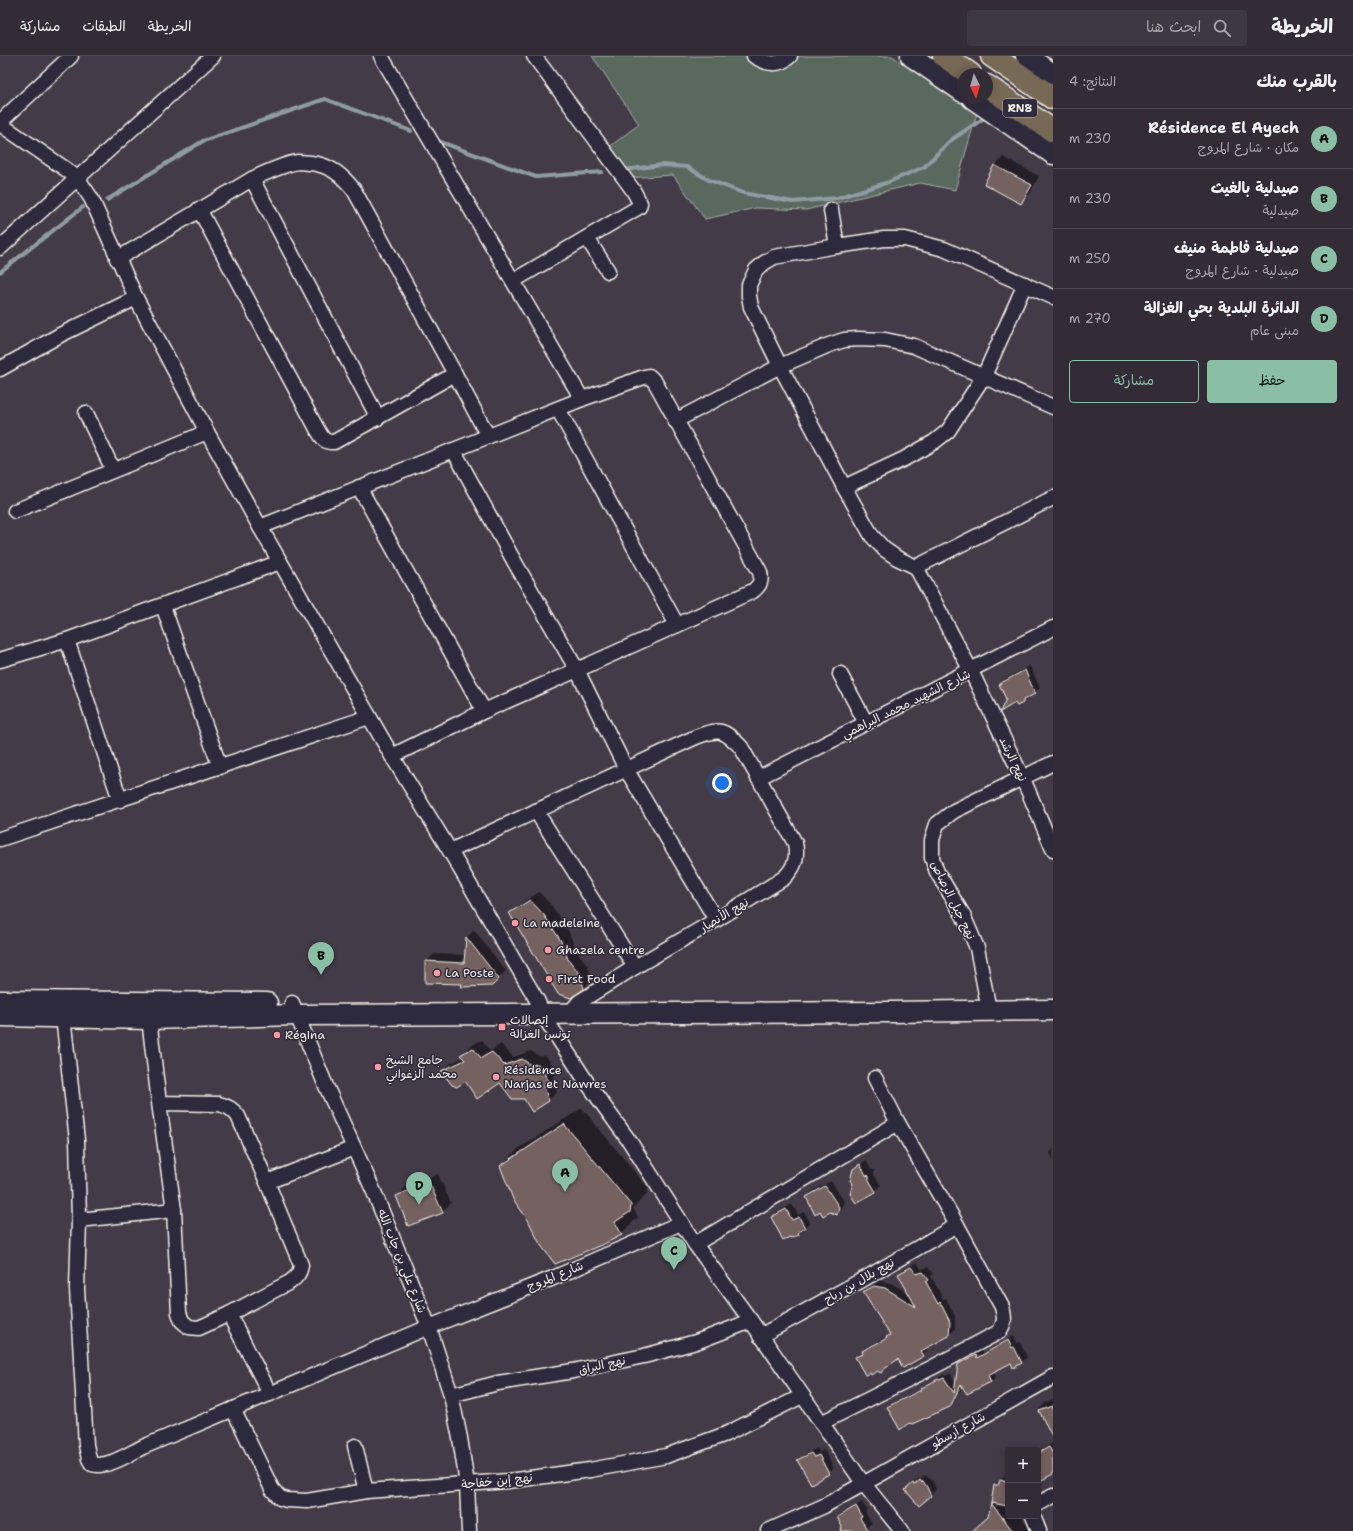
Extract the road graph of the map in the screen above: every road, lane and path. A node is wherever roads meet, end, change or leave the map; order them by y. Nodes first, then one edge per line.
1 (71, 56) edge
2 (213, 56) edge
3 (381, 56) edge
4 (534, 56) edge
5 (754, 56) edge
6 (790, 56) edge
7 (911, 56) edge
8 (944, 56) edge
9 (992, 56) edge
10 (1026, 56) edge
11 (961, 68) edge
12 (1053, 74) edge
13 (957, 88) edge
14 (993, 90) edge
15 (1053, 98) edge
16 (981, 104) edge
17 (0, 123) edge
18 (1053, 131) edge
19 (1053, 154) edge
20 (78, 179) junction
21 (252, 179) junction
22 (199, 209) junction
23 (831, 210) dead end
24 (587, 238) junction
25 (837, 246) junction
26 (0, 248) edge
27 (117, 259) junction
28 (608, 271) dead end
29 (513, 281) junction
30 (1025, 284) junction
31 (1053, 297) edge
32 (136, 298) junction
33 (780, 366) junction
34 (0, 369) edge
35 (455, 374) junction
36 (984, 376) junction
37 (582, 399) junction
38 (1053, 407) edge
39 (558, 409) junction
40 (86, 413) dead end
41 (378, 418) junction
42 (675, 421) junction
43 (207, 432) junction
44 (488, 436) junction
45 (454, 451) junction
46 (113, 470) junction
47 (359, 487) junction
48 (844, 487) junction
49 (1053, 498) edge
50 (15, 511) dead end
51 (260, 527) junction
52 (280, 562) junction
53 (916, 568) junction
54 (163, 606) junction
55 (677, 626) junction
56 (1053, 628) edge
57 (67, 640) junction
58 (0, 660) edge
59 (577, 670) junction
60 (971, 671) junction
61 (840, 674) dead end
62 (484, 711) junction
63 (369, 717) junction
64 (866, 723) junction
65 (392, 756) junction
66 (1053, 763) edge
67 (220, 766) junction
68 (626, 769) junction
69 (758, 778) junction
70 (1023, 778) junction
71 (120, 800) junction
72 (536, 811) junction
73 (0, 839) edge
74 (1053, 849) edge
75 (450, 851) junction
76 (716, 920) junction
77 (635, 967) junction
78 (1053, 999) edge
79 (0, 1001) edge
80 (988, 1005) junction
81 (541, 1008) junction
82 (574, 1008) junction
83 (294, 1009) junction
84 (1053, 1010) edge
85 (0, 1016) edge
86 (63, 1017) junction
87 (149, 1018) junction
88 (874, 1078) dead end
89 (159, 1103) junction
90 (898, 1124) junction
91 (354, 1148) junction
92 (268, 1182) junction
93 (174, 1210) junction
94 (79, 1220) junction
95 (681, 1223) junction
96 (957, 1225) junction
97 (695, 1244) junction
98 (229, 1314) junction
99 (751, 1321) junction
100 (429, 1327) junction
101 (760, 1336) junction
102 (1053, 1377) edge
103 (270, 1394) junction
104 (450, 1395) junction
105 (802, 1396) junction
106 (233, 1409) junction
107 (821, 1422) junction
108 (355, 1446) dead end
109 (863, 1483) junction
110 (467, 1484) junction
111 (366, 1491) junction
112 (1053, 1496) edge
113 (1041, 1502) edge
114 (1033, 1519) edge
115 (469, 1531) edge
116 (768, 1531) edge
117 (902, 1531) edge
118 (1039, 1531) edge

1 - 17 street
2 - 20 street
3 - 29 street
4 - 24 street
5 - 6 street
7 - 13 street
8 - 11 highway
9 - 15 highway, RN8
10 - 12 street
14 - 18 highway, RN8
16 - 19 street
17 - 20 street
20 - 26 street
20 - 27 street
21 - 22 street
21 - 35 street
21 - 41 street
22 - 27 street
22 - 41 street
23 - 25 street
24 - 28 street
24 - 29 street
25 - 30 street
25 - 33 street
27 - 32 street
29 - 37 street
30 - 31 street
30 - 36 street
32 - 34 street
32 - 43 street
33 - 36 street
33 - 42 street
33 - 48 street
35 - 41 street
35 - 44 street
36 - 38 street
36 - 48 street
37 - 39 street
37 - 42 street
39 - 44 street
39 - 55 street
40 - 46 street
42 - 55 street
43 - 46 street
43 - 51 street
44 - 45 street
45 - 47 street
45 - 59 street
46 - 50 street
47 - 51 street
47 - 62 street
48 - 53 street
49 - 53 street
51 - 52 street
52 - 54 street
52 - 63 street
53 - 60 street, نهج الرشد
54 - 57 street
54 - 67 street
55 - 59 street
56 - 60 street, شارع الشهيد محمد البراهمي
57 - 58 street
57 - 71 street
59 - 62 street
59 - 68 street
60 - 64 street, شارع الشهيد محمد البراهمي
60 - 70 street, نهج الرشد
61 - 64 street
62 - 65 street
63 - 65 street
63 - 67 street
64 - 69 street, شارع الشهيد محمد البراهمي
65 - 75 street
66 - 70 street, نهج جبل الرصاص
67 - 71 street
68 - 69 street, نهج الأنصار
68 - 72 street, نهج الأنصار
68 - 76 street
69 - 76 street, نهج الأنصار
70 - 74 street, نهج الرشد
70 - 80 street, نهج جبل الرصاص
71 - 73 street
72 - 75 street, نهج الأنصار
72 - 77 street
75 - 81 street
76 - 77 street, نهج الأنصار
77 - 82 street, نهج الأنصار
78 - 80 street
79 - 83 street
80 - 82 street
80 - 84 street
81 - 82 street
81 - 83 street
81 - 95 street
83 - 87 street
83 - 91 street, شارع علي بن جاب الله
85 - 86 street
86 - 87 street
86 - 94 street
87 - 89 street
88 - 90 street
89 - 92 street
89 - 93 street
90 - 96 street
90 - 97 street
91 - 92 street
91 - 100 street, شارع علي بن جاب الله
92 - 98 street
93 - 94 street
93 - 98 street
94 - 106 street, شارع المروج
95 - 97 street
95 - 100 street, شارع المروج
96 - 101 street, نهج بلال بن رباح
96 - 107 street
97 - 99 street
98 - 103 street
99 - 101 street
99 - 104 street, نهج البراق
100 - 103 street, شارع المروج
100 - 104 street, شارع علي بن جاب الله
101 - 105 street
102 - 109 street, شارع أرسطو
103 - 106 street, شارع المروج
104 - 110 street, شارع علي بن جاب الله
105 - 107 street
105 - 110 street, نهج إبن خفاجة
106 - 111 street, نهج إبن خفاجة
107 - 109 street
108 - 111 street
109 - 116 street, شارع أرسطو
109 - 117 street
110 - 111 street, نهج إبن خفاجة
110 - 115 street, شارع علي بن جاب الله
112 - 113 street
114 - 118 street

